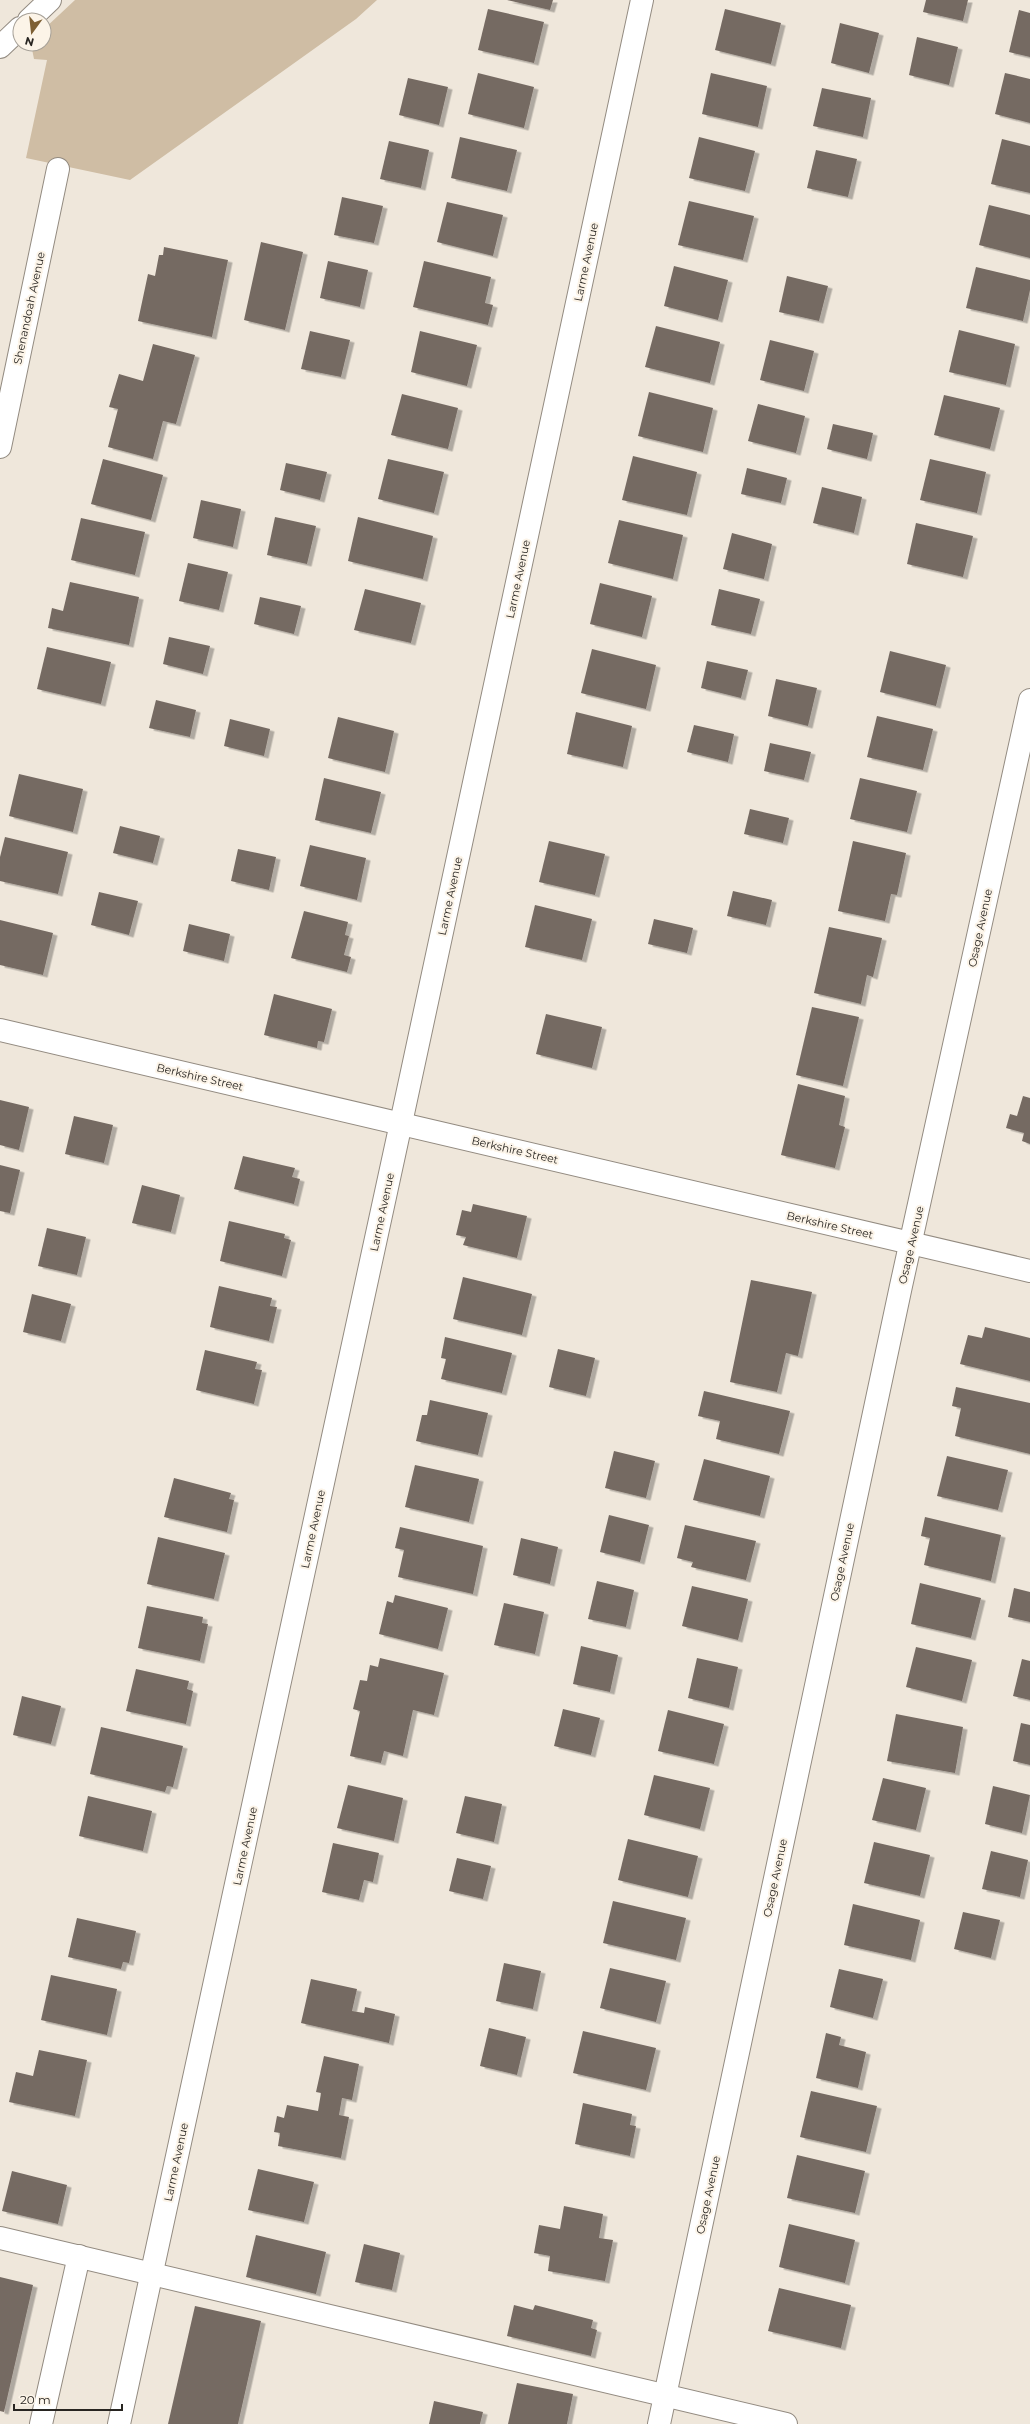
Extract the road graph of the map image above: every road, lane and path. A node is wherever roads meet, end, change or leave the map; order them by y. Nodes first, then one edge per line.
1 (50, 0) edge
2 (642, 0) edge
3 (37, 12) edge
4 (12, 36) edge
5 (0, 47) edge
6 (58, 169) dead end
7 (0, 446) edge
8 (1030, 700) edge
9 (0, 1030) edge
10 (402, 1123) junction
11 (911, 1244) junction
12 (1030, 1271) edge
13 (0, 2238) edge
14 (79, 2256) junction
15 (152, 2272) junction
16 (665, 2396) junction
17 (41, 2424) edge
18 (119, 2424) edge
19 (659, 2424) edge
20 (786, 2424) edge

1 - 3 street
2 - 10 street, Larme Avenue
4 - 5 street
6 - 7 street, Shenandoah Avenue
8 - 11 street, Osage Avenue
9 - 10 street, Berkshire Street
10 - 11 street, Berkshire Street
10 - 15 street, Larme Avenue
11 - 12 street, Berkshire Street
11 - 16 street, Osage Avenue
13 - 14 street
14 - 15 street
14 - 17 street
15 - 16 street
15 - 18 street, Larme Avenue
16 - 19 street, Osage Avenue
16 - 20 street

